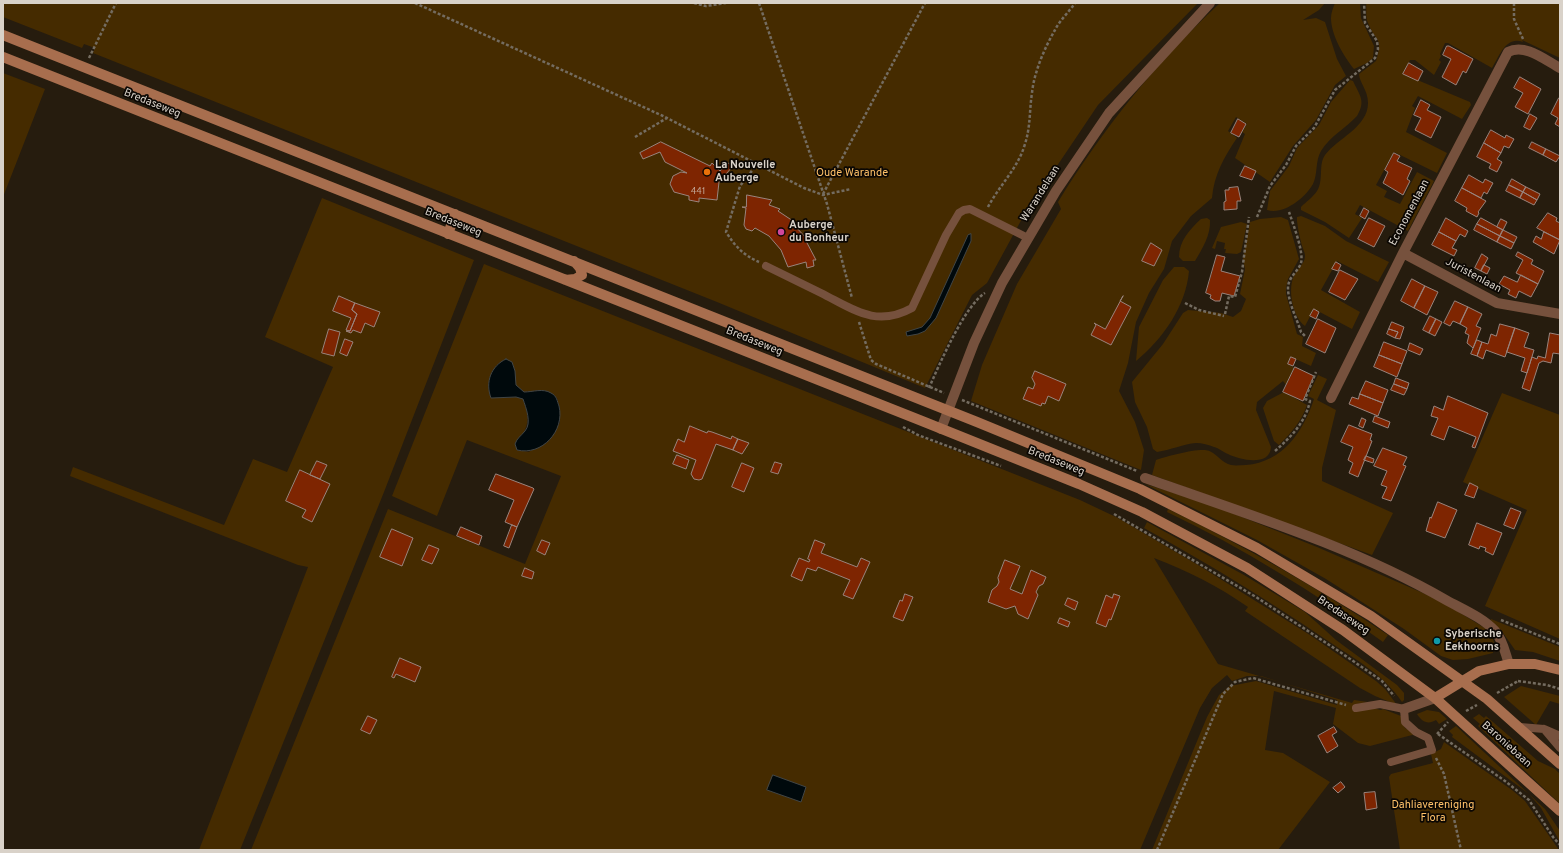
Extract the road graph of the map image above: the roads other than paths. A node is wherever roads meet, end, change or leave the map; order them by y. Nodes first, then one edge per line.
1 (1210, 3) edge
2 (3, 34) edge
3 (3, 57) edge
4 (1560, 68) edge
5 (455, 214) junction
6 (448, 234) junction
7 (1028, 238) junction
8 (1403, 253) junction
9 (574, 261) junction
10 (766, 266) road end
11 (564, 280) junction
12 (1560, 314) edge
13 (1331, 398) dead end
14 (948, 411) junction
15 (941, 429) junction
16 (1145, 478) road end
17 (1509, 664) junction
18 (1560, 670) edge
19 (1464, 681) junction
20 (1435, 698) junction
21 (1356, 708) road end
22 (1404, 709) junction
23 (1520, 727) junction
24 (1544, 729) junction
25 (1560, 736) edge
26 (1560, 748) edge
27 (1391, 762) dead end
28 (1560, 764) edge
29 (1560, 812) edge

1 - 7 street, Warandelaan
2 - 5 main road, Bredaseweg
3 - 6 main road, Bredaseweg
4 - 8 street, Economenlaan
5 - 6 main road
5 - 9 main road, Bredaseweg
6 - 11 main road, Bredaseweg
7 - 10 lane
7 - 14 street, Warandelaan
8 - 12 street, Juristenlaan
8 - 13 street, Economenlaan
9 - 11 main road
9 - 14 main road, Bredaseweg
11 - 15 main road, Bredaseweg
14 - 15 street, Warandelaan
14 - 19 main road, Bredaseweg
15 - 20 main road, Bredaseweg
16 - 17 street
17 - 18 main road
17 - 19 main road
19 - 20 main road
19 - 23 main road, Baroniebaan
20 - 22 street
20 - 29 main road, Baroniebaan
21 - 22 lane
22 - 27 lane
23 - 24 lane
23 - 28 main road, Baroniebaan
24 - 25 lane
24 - 26 lane

